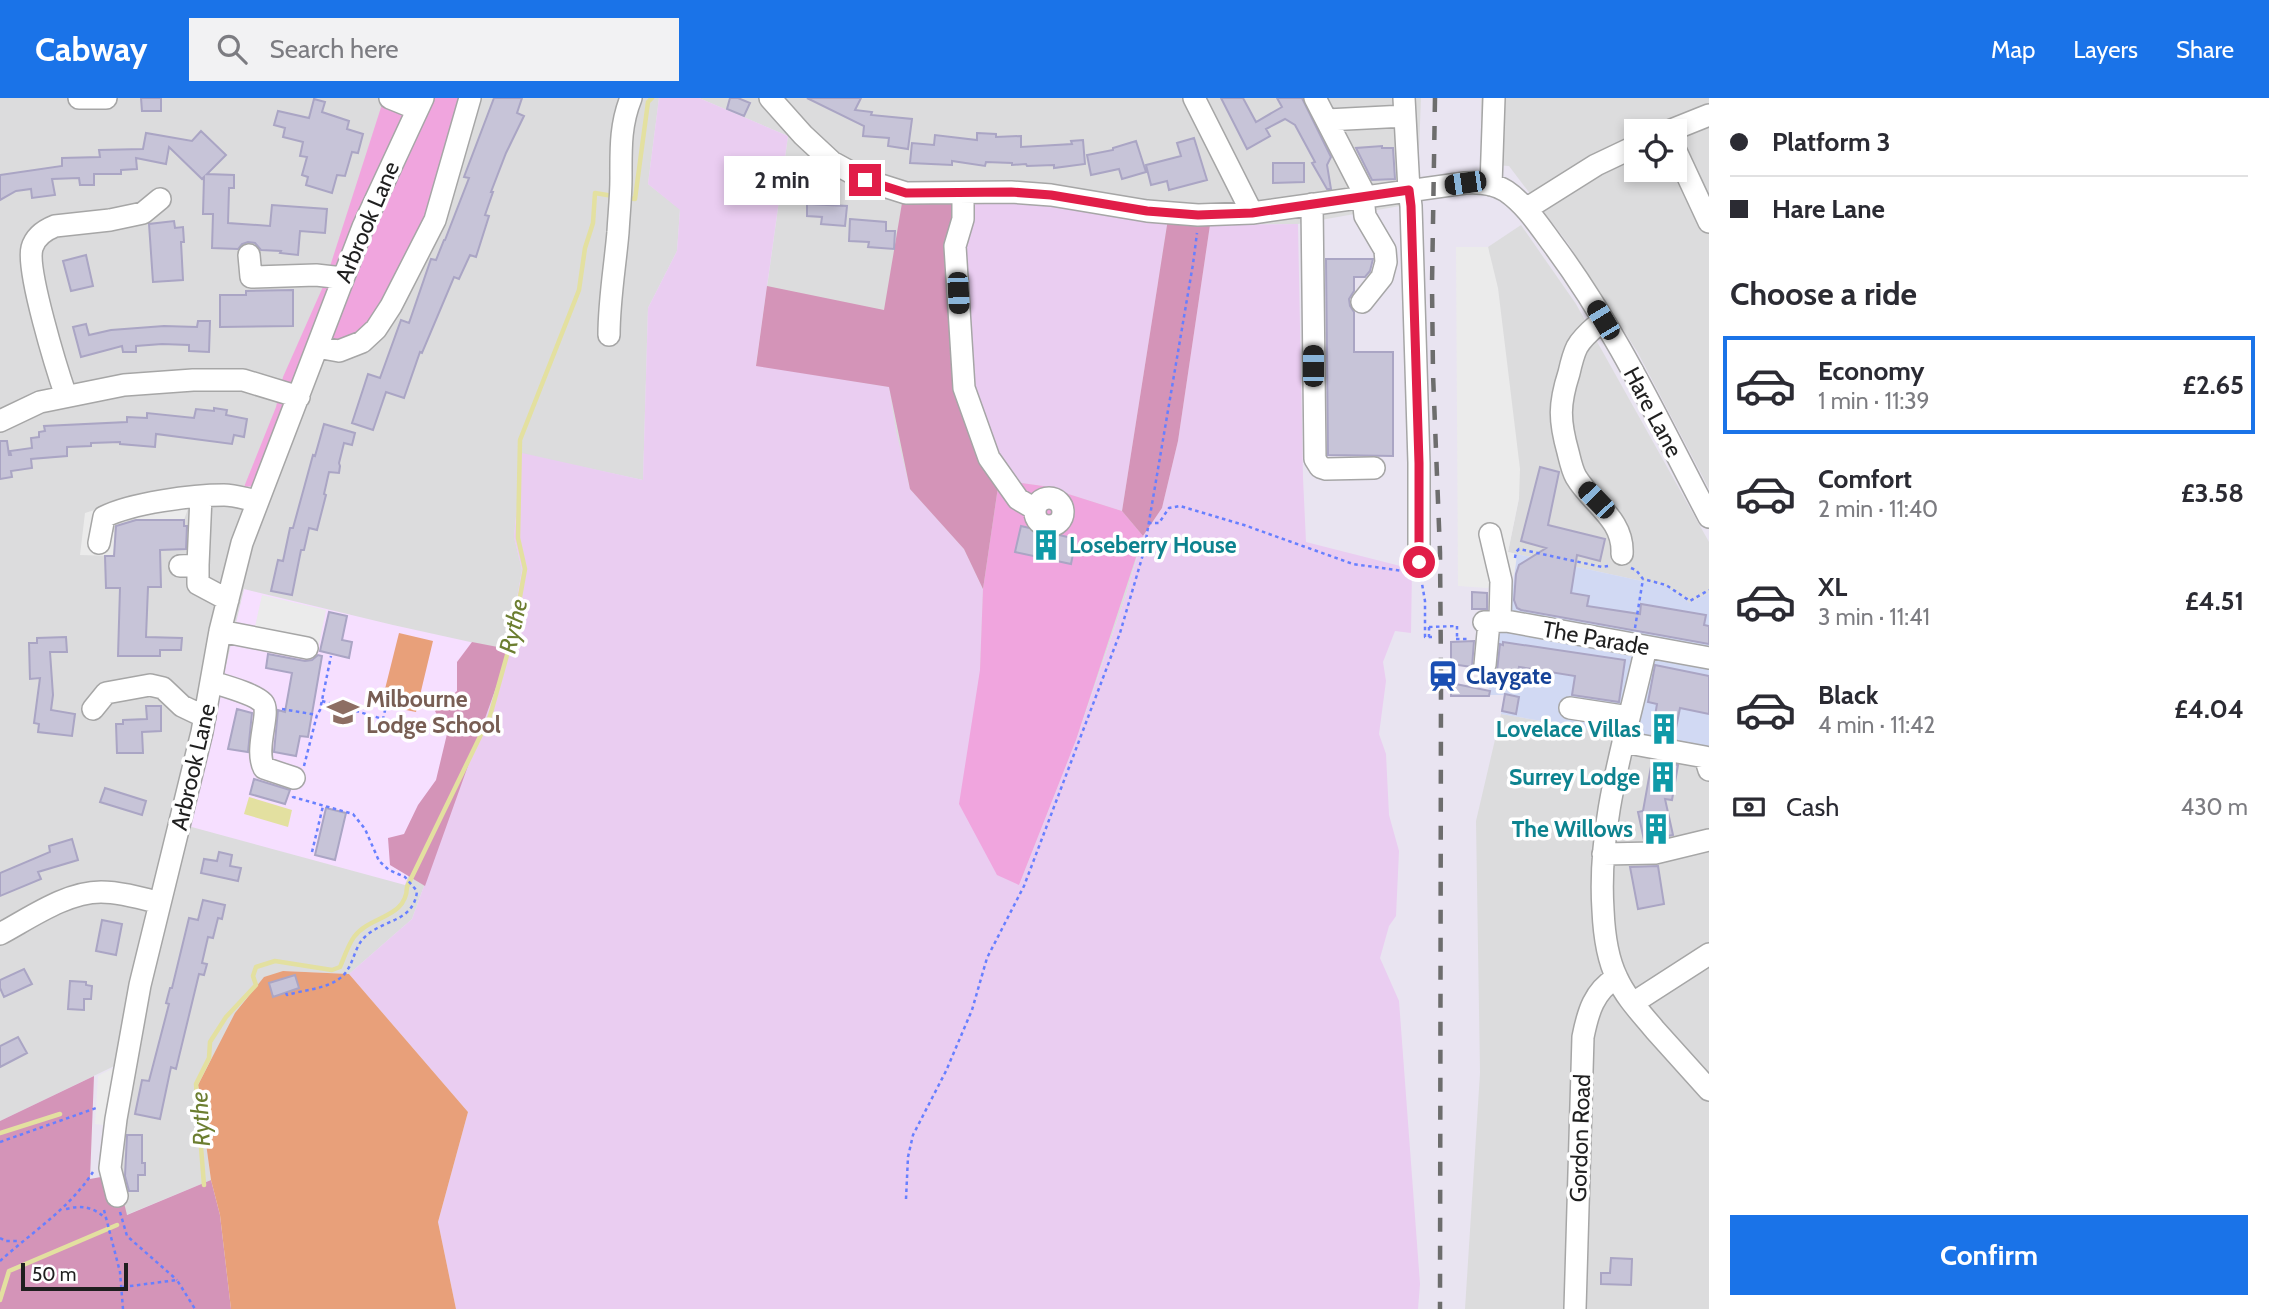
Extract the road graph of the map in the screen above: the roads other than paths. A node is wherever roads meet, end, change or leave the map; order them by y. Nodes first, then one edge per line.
1 (79, 98) edge
2 (106, 98) edge
3 (390, 98) edge
4 (470, 98) edge
5 (631, 98) edge
6 (770, 98) edge
7 (1194, 98) edge
8 (1315, 98) edge
9 (1494, 98) edge
10 (420, 103) edge
11 (1404, 107) edge
12 (1709, 114) edge
13 (1327, 120) junction
14 (1687, 123) edge
15 (1624, 152) edge
16 (1687, 175) edge
17 (1492, 184) junction
18 (1409, 190) junction
19 (963, 193) junction
20 (1365, 197) junction
21 (160, 199) dead end
22 (1312, 205) junction
23 (1526, 209) junction
24 (1252, 213) junction
25 (1709, 222) edge
26 (249, 255) dead end
27 (343, 278) junction
28 (1362, 302) dead end
29 (1603, 320) junction
30 (608, 335) dead end
31 (317, 347) junction
32 (66, 396) junction
33 (299, 397) junction
34 (0, 421) edge
35 (1374, 468) dead end
36 (201, 496) junction
37 (257, 501) junction
38 (1035, 509) dead end
39 (1709, 517) edge
40 (1490, 534) dead end
41 (99, 543) dead end
42 (1622, 554) dead end
43 (1420, 568) road end
44 (228, 600) junction
45 (1491, 622) junction
46 (220, 631) junction
47 (1639, 645) junction
48 (307, 648) dead end
49 (1709, 658) edge
50 (1485, 665) dead end
51 (212, 682) junction
52 (97, 695) dead end
53 (1570, 708) dead end
54 (205, 717) junction
55 (1629, 717) junction
56 (1623, 742) junction
57 (1709, 770) edge
58 (294, 778) road end
59 (1709, 840) edge
60 (1603, 854) junction
61 (160, 903) junction
62 (0, 934) edge
63 (1709, 954) edge
64 (1616, 978) junction
65 (1633, 1003) junction
66 (1709, 1090) edge
67 (119, 1205) road end
68 (1575, 1309) edge

1 - 2 street
3 - 10 street
4 - 31 street
5 - 30 street
6 - 19 street
7 - 24 street
8 - 13 street
9 - 17 street
10 - 27 street, Arbrook Lane
11 - 13 street
11 - 18 street
12 - 14 street
13 - 20 street
15 - 23 street
16 - 25 street
17 - 18 street
17 - 23 street, Hare Lane
18 - 20 street
18 - 43 street
19 - 24 street
19 - 38 street
20 - 22 street
20 - 28 street
21 - 32 street
22 - 24 street
22 - 35 street
23 - 29 street, Hare Lane
26 - 27 street
27 - 31 street, Arbrook Lane
29 - 39 street, Hare Lane
29 - 42 street
31 - 33 street, Arbrook Lane
32 - 33 street
32 - 34 street
33 - 37 street, Arbrook Lane
36 - 37 street
36 - 41 street
36 - 44 street
37 - 44 street, Arbrook Lane
40 - 45 street
44 - 46 street, Arbrook Lane
45 - 47 street, The Parade
45 - 50 street
46 - 48 street
46 - 51 street, Arbrook Lane
47 - 49 street, The Parade
47 - 55 street
51 - 54 street, Arbrook Lane
51 - 58 street
52 - 54 street
53 - 55 street
54 - 61 street, Arbrook Lane
55 - 56 street
56 - 57 street
56 - 60 street
59 - 60 street
60 - 64 street
61 - 62 street
61 - 67 street, Arbrook Lane
63 - 65 street
64 - 65 street
64 - 68 street, Gordon Road
65 - 66 street

